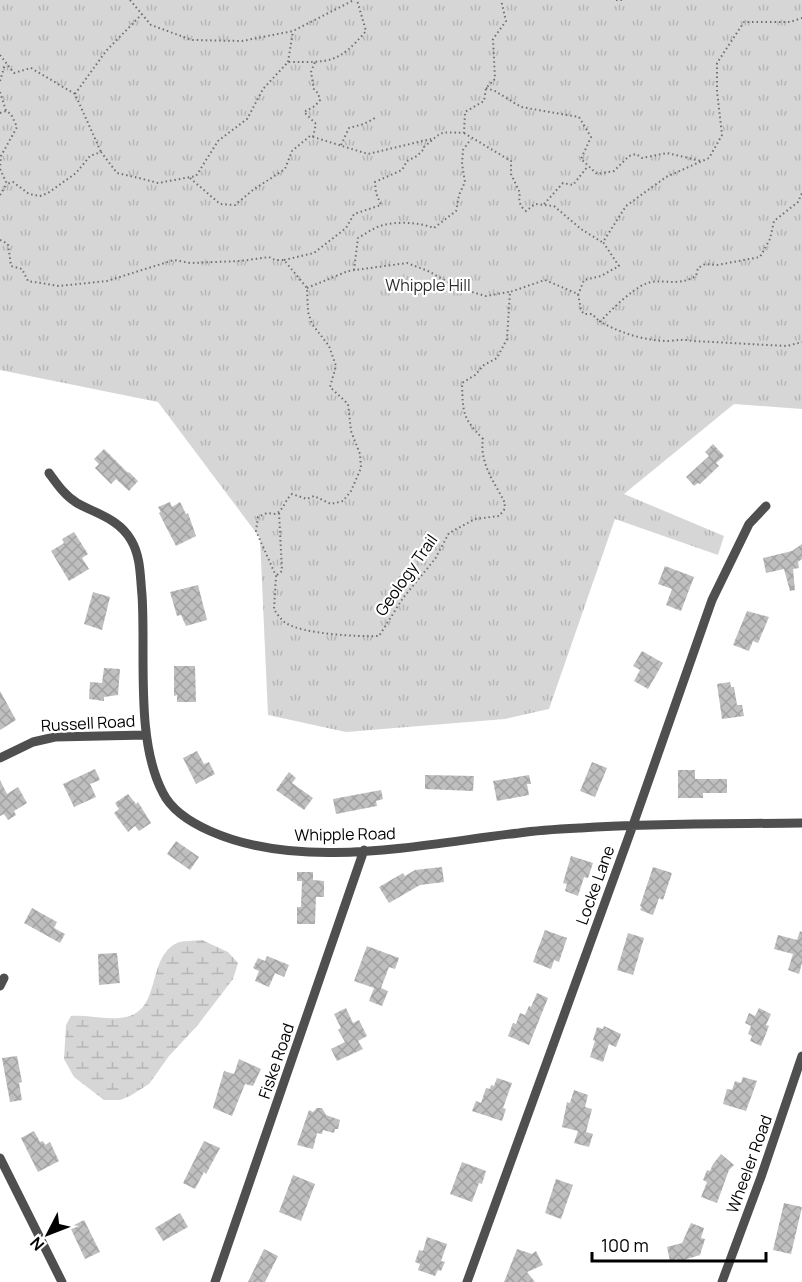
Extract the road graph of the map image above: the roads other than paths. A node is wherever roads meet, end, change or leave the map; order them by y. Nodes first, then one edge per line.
1 (49, 474) dead end
2 (766, 506) dead end
3 (146, 735) junction
4 (0, 758) edge
5 (802, 823) edge
6 (633, 825) junction
7 (364, 850) junction
8 (802, 1056) edge
9 (0, 1158) edge
10 (62, 1282) edge
11 (215, 1282) edge
12 (467, 1282) edge
13 (722, 1282) edge

1 - 3 street, Whipple Road
2 - 6 street, Locke Lane
3 - 4 street, Russell Road
3 - 7 street, Whipple Road
5 - 6 street, Whipple Road
6 - 7 street, Whipple Road
6 - 12 street, Locke Lane
7 - 11 street, Fiske Road
8 - 13 street, Wheeler Road
9 - 10 street

